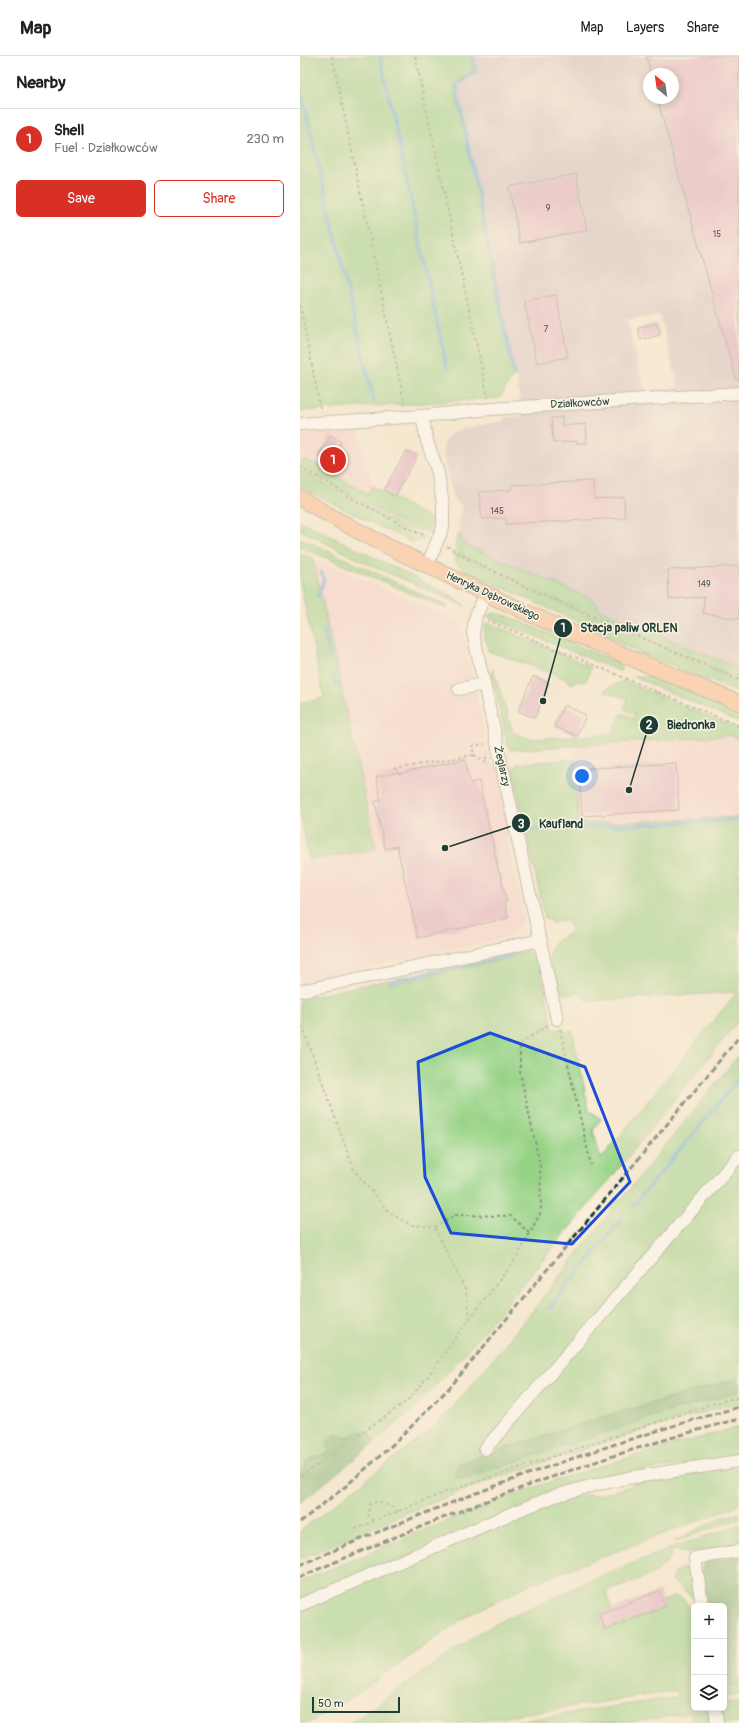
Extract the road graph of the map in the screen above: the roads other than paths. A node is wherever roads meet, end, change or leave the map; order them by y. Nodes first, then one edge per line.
1 (739, 393) edge
2 (422, 416) junction
3 (300, 424) edge
4 (300, 498) edge
5 (300, 510) edge
6 (338, 521) junction
7 (427, 566) junction
8 (486, 594) junction
9 (484, 684) junction
10 (459, 689) dead end
11 (739, 703) edge
12 (541, 940) junction
13 (300, 991) edge
14 (557, 1019) road end
15 (739, 1156) edge
16 (485, 1449) dead end
17 (739, 1461) edge
18 (739, 1551) edge
19 (702, 1603) edge
20 (300, 1605) edge
21 (716, 1711) edge
22 (718, 1723) edge

1 - 2 street, Działkowców
2 - 3 street, Działkowców
2 - 7 street
4 - 6 main road, Henryka Dąbrowskiego
5 - 6 main road, Henryka Dąbrowskiego
6 - 7 main road, Henryka Dąbrowskiego
7 - 8 main road, Henryka Dąbrowskiego
8 - 9 street, Żeglarzy
8 - 11 main road, Henryka Dąbrowskiego
9 - 10 street
9 - 12 street, Żeglarzy
12 - 13 street
12 - 14 street, Żeglarzy
15 - 16 street
17 - 20 street
18 - 19 street
21 - 22 street

